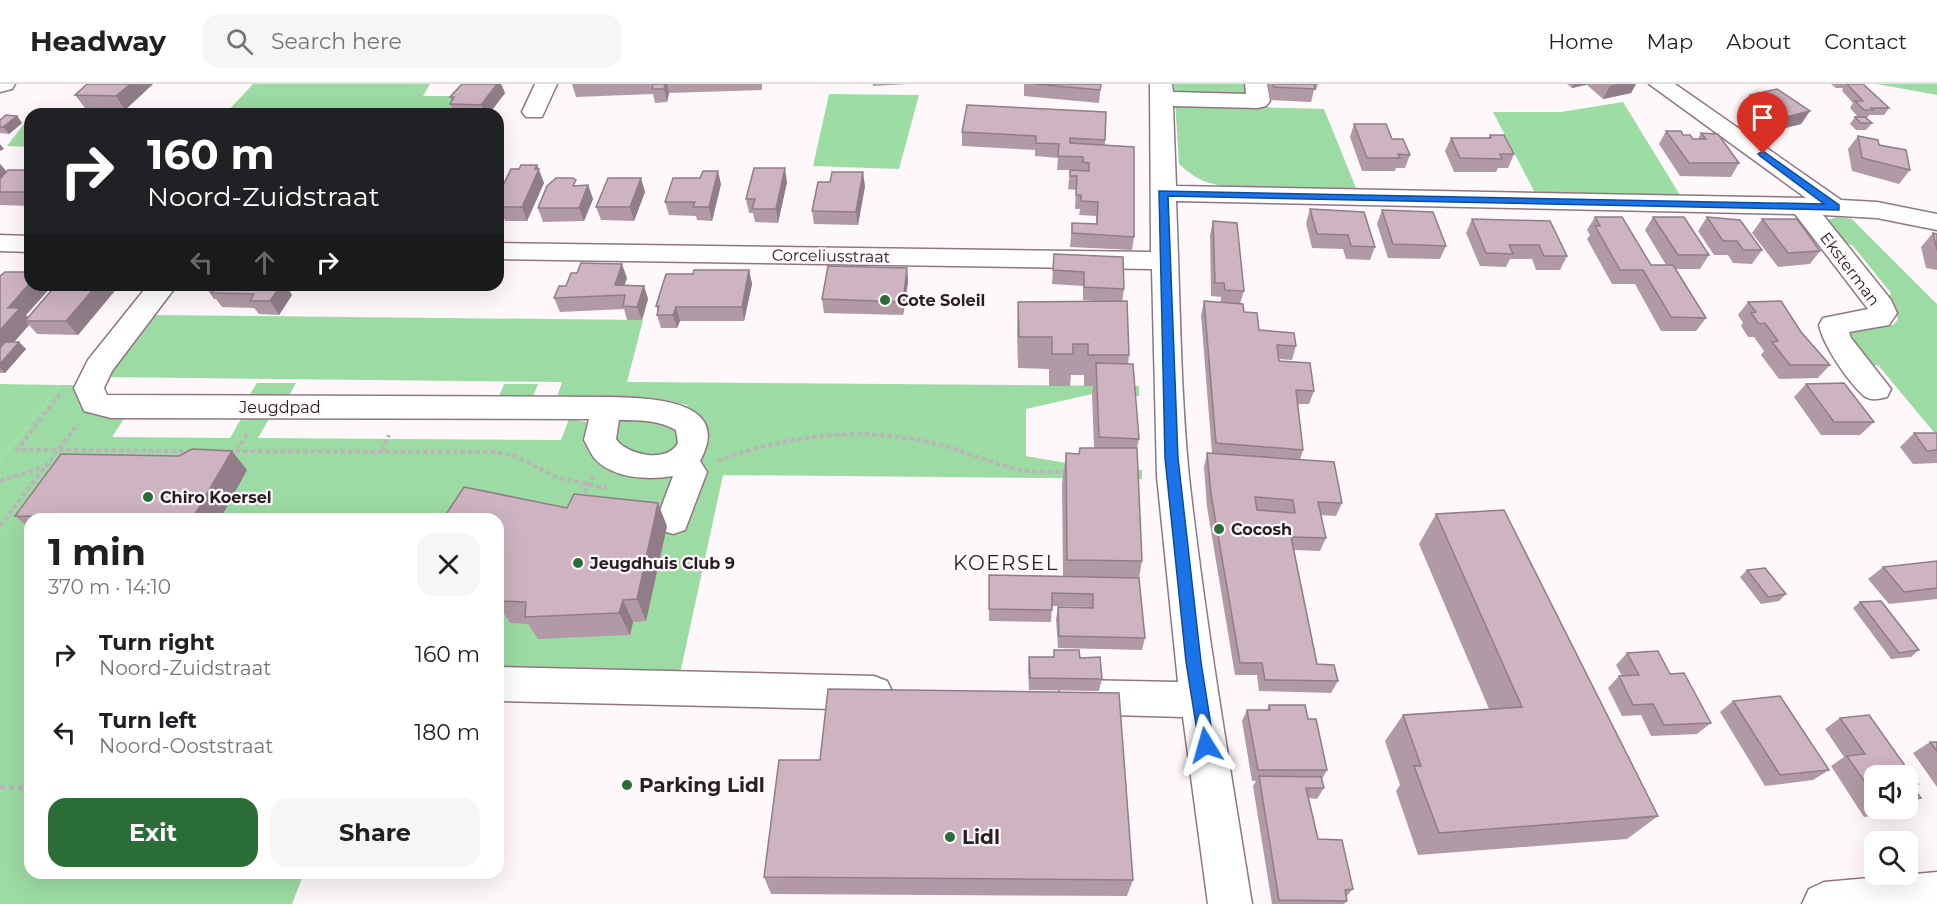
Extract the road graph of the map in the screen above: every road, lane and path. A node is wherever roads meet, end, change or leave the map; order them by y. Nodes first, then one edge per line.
1 (546, 84) edge
2 (1256, 84) edge
3 (1660, 84) edge
4 (1161, 91) edge
5 (534, 112) dead end
6 (1163, 193) junction
7 (1802, 206) junction
8 (1835, 208) junction
9 (1937, 222) edge
10 (0, 243) edge
11 (24, 244) edge
12 (504, 251) edge
13 (1165, 261) junction
14 (159, 291) edge
15 (1876, 389) dead end
16 (95, 403) junction
17 (609, 408) junction
18 (607, 451) junction
19 (680, 461) junction
20 (44, 467) junction
21 (0, 482) edge
22 (580, 502) edge
23 (674, 521) dead end
24 (0, 526) edge
25 (504, 684) edge
26 (903, 694) edge
27 (1045, 697) edge
28 (1199, 700) junction
29 (0, 787) edge
30 (24, 788) edge
31 (1937, 894) edge
32 (1230, 904) edge
33 (1824, 904) edge

1 - 5 street
2 - 4 street
3 - 8 street
4 - 6 street
6 - 7 street
6 - 13 street
7 - 8 street
7 - 15 street, Eksterman
8 - 9 street
10 - 11 street
12 - 13 street, Corceliusstraat
13 - 28 street
14 - 16 street
16 - 17 street, Jeugdpad
16 - 20 path
17 - 18 street
17 - 19 street, Jeugdpad
18 - 19 street
18 - 22 path
19 - 23 street
20 - 21 path
20 - 24 path
25 - 26 street
27 - 28 street
28 - 32 street
29 - 30 path
31 - 33 street

